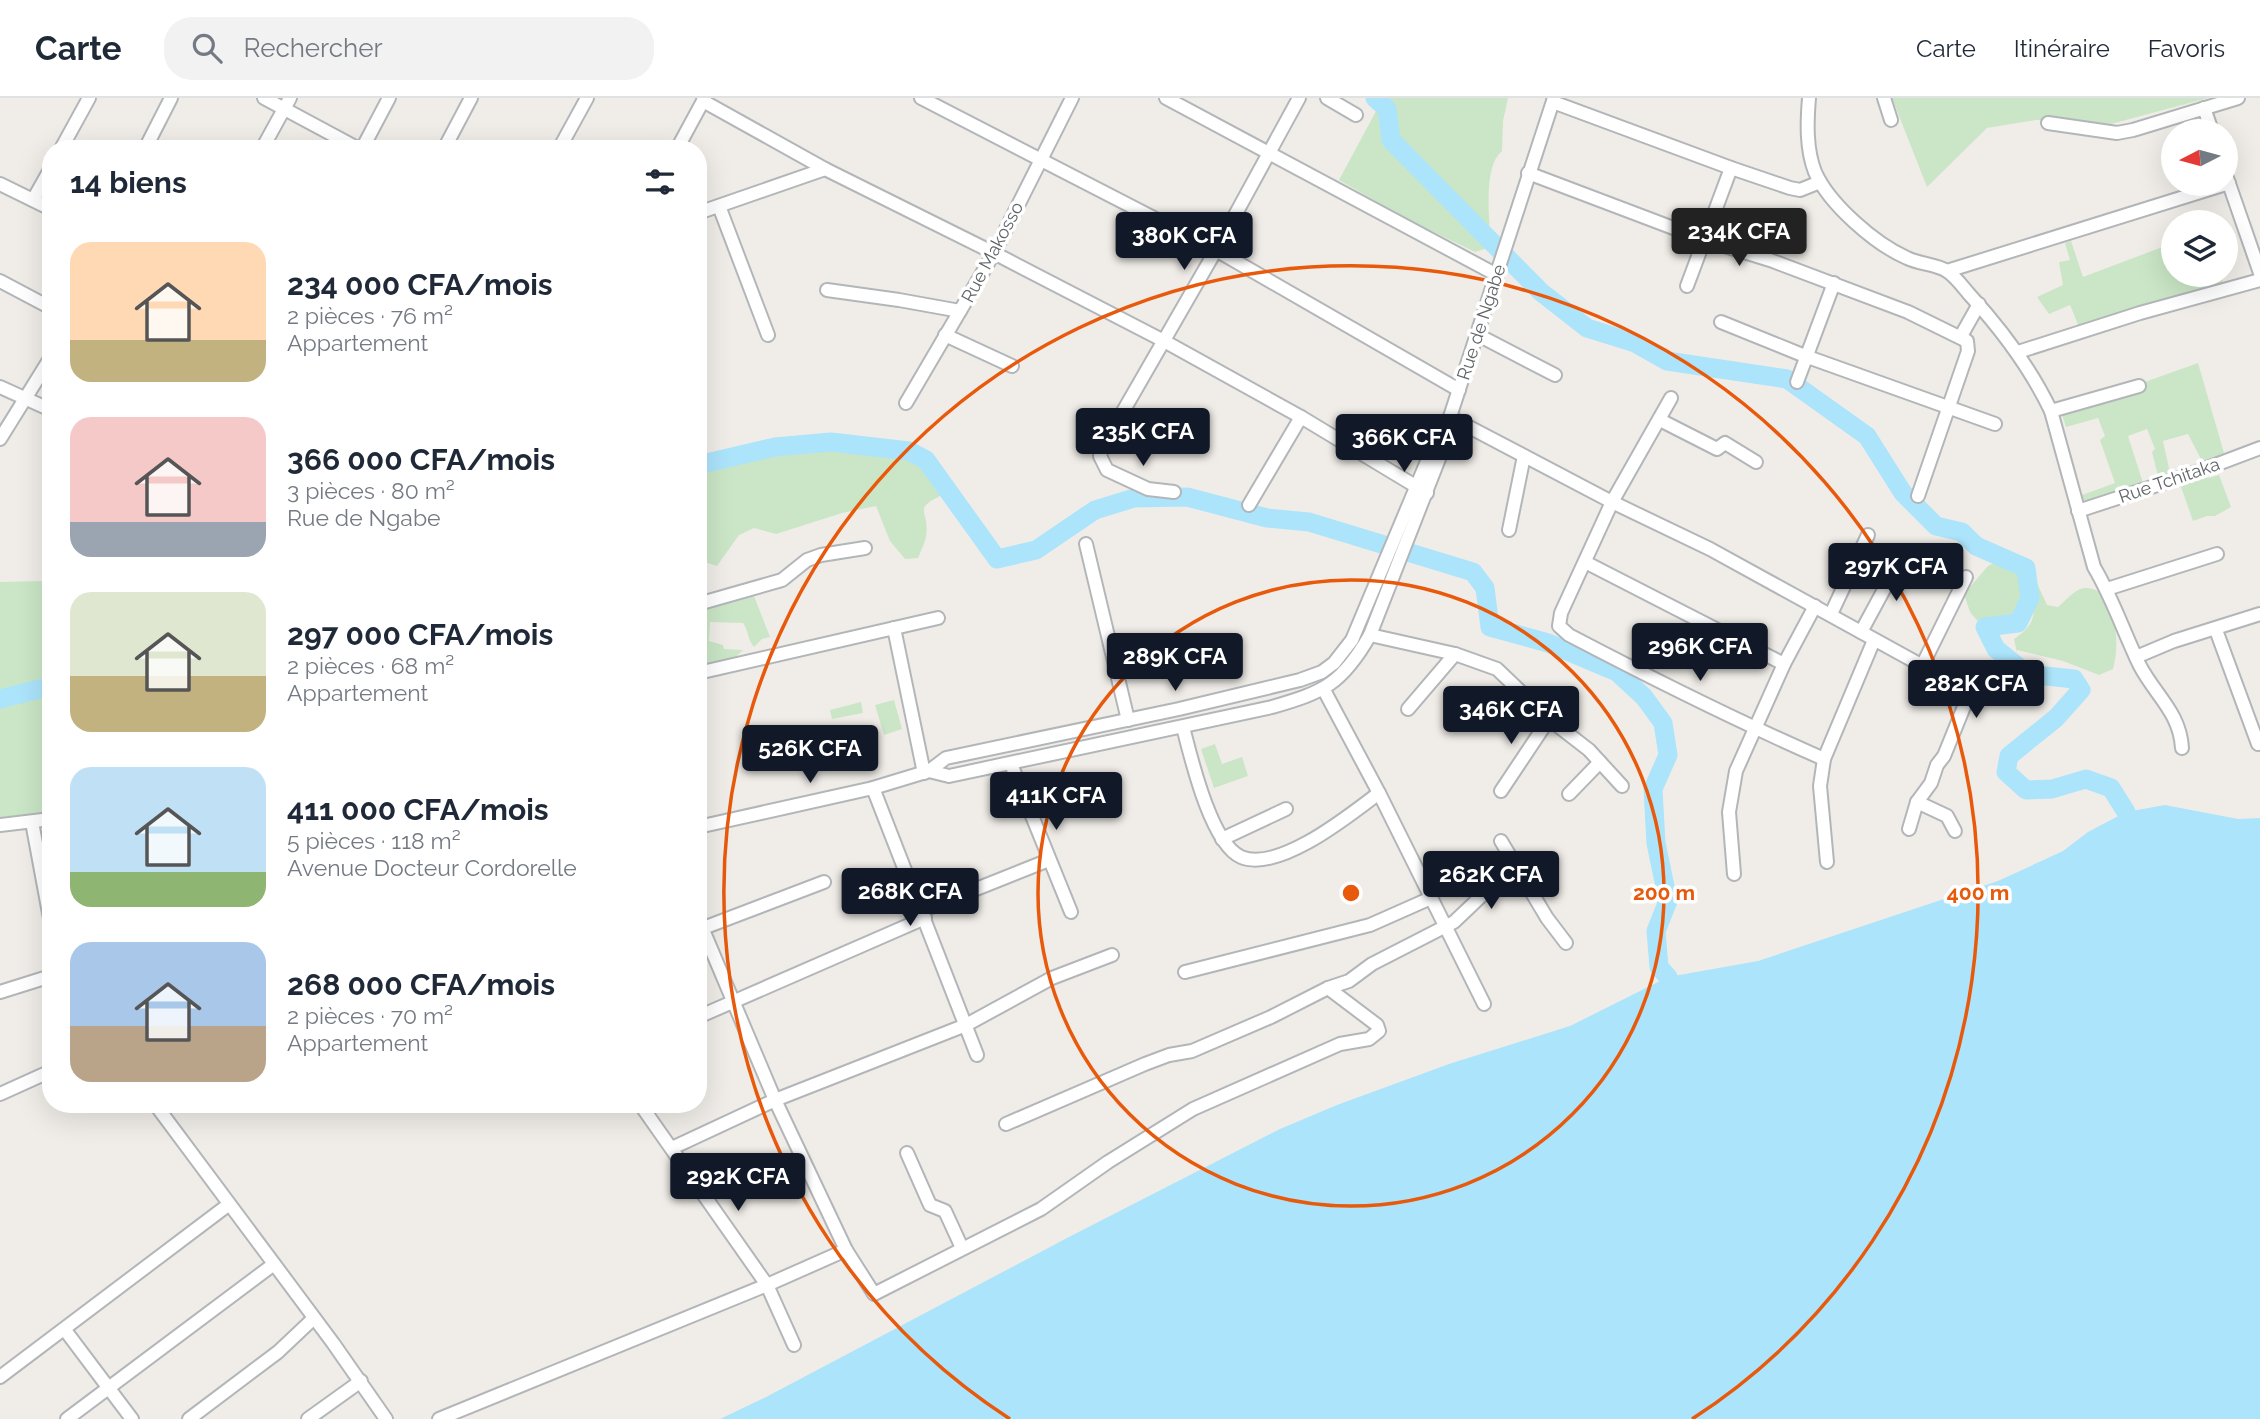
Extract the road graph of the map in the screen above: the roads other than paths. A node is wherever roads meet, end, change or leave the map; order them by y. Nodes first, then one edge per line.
1 (89, 98) edge
2 (171, 98) edge
3 (264, 98) edge
4 (389, 98) edge
5 (471, 98) edge
6 (587, 98) edge
7 (921, 98) edge
8 (1072, 98) edge
9 (1166, 98) edge
10 (1299, 98) edge
11 (1327, 98) edge
12 (1809, 98) edge
13 (1884, 98) edge
14 (2238, 98) edge
15 (704, 99) edge
16 (1554, 100) edge
17 (287, 103) edge
18 (2204, 108) junction
19 (1356, 115) dead end
20 (2208, 119) edge
21 (1891, 120) dead end
22 (2048, 124) dead end
23 (66, 140) edge
24 (150, 140) edge
25 (267, 140) edge
26 (346, 140) edge
27 (365, 140) edge
28 (449, 140) edge
29 (564, 140) edge
30 (682, 140) edge
31 (1268, 153) junction
32 (1041, 161) junction
33 (1731, 168) junction
34 (825, 169) junction
35 (1528, 173) junction
36 (1820, 182) junction
37 (0, 184) edge
38 (42, 184) edge
39 (2175, 196) edge
40 (2233, 196) edge
41 (33, 200) junction
42 (42, 204) edge
43 (719, 206) junction
44 (707, 210) edge
45 (1705, 240) junction
46 (1216, 250) junction
47 (993, 253) junction
48 (1498, 270) junction
49 (1947, 271) junction
50 (2260, 273) edge
51 (2260, 280) edge
52 (0, 281) edge
53 (1834, 283) junction
54 (1687, 286) dead end
55 (827, 290) dead end
56 (42, 303) edge
57 (1979, 304) junction
58 (960, 311) junction
59 (1721, 322) dead end
60 (768, 335) dead end
61 (945, 335) junction
62 (1478, 335) junction
63 (1961, 336) junction
64 (1164, 341) junction
65 (2018, 352) junction
66 (1805, 356) junction
67 (1012, 366) dead end
68 (42, 372) edge
69 (1555, 375) dead end
70 (1797, 382) dead end
71 (2139, 386) dead end
72 (0, 387) edge
73 (1459, 390) junction
74 (1671, 398) dead end
75 (26, 399) junction
76 (906, 402) dead end
77 (42, 406) edge
78 (1948, 408) junction
79 (2051, 411) junction
80 (1301, 418) junction
81 (1660, 420) junction
82 (1448, 421) junction
83 (1995, 424) dead end
84 (0, 439) edge
85 (2260, 448) edge
86 (1524, 456) junction
87 (1756, 462) dead end
88 (1422, 490) junction
89 (1174, 492) dead end
90 (1918, 496) dead end
91 (1612, 502) junction
92 (1249, 505) dead end
93 (2078, 511) junction
94 (1509, 530) dead end
95 (1868, 535) dead end
96 (1086, 544) dead end
97 (865, 548) dead end
98 (2217, 554) dead end
99 (1901, 558) dead end
100 (1393, 561) junction
101 (1585, 562) junction
102 (1966, 577) dead end
103 (2107, 589) junction
104 (707, 601) edge
105 (1815, 606) junction
106 (1831, 614) junction
107 (2260, 614) edge
108 (938, 618) dead end
109 (894, 628) junction
110 (2216, 630) junction
111 (1861, 632) junction
112 (1370, 635) junction
113 (1874, 640) junction
114 (1455, 654) junction
115 (2136, 657) junction
116 (1784, 664) junction
117 (1922, 666) junction
118 (707, 671) edge
119 (1324, 690) junction
120 (1408, 709) dead end
121 (1549, 719) junction
122 (1128, 720) junction
123 (1184, 727) junction
124 (1755, 729) junction
125 (2258, 744) dead end
126 (2182, 748) dead end
127 (1824, 759) junction
128 (1600, 762) junction
129 (1011, 764) junction
130 (927, 772) junction
131 (1622, 786) dead end
132 (873, 788) junction
133 (1501, 791) dead end
134 (1379, 793) junction
135 (1569, 794) dead end
136 (1917, 802) junction
137 (1286, 809) dead end
138 (42, 820) edge
139 (32, 822) junction
140 (0, 825) edge
141 (707, 825) edge
142 (1909, 829) dead end
143 (1955, 831) dead end
144 (1222, 839) junction
145 (1501, 841) dead end
146 (1049, 860) junction
147 (1827, 862) dead end
148 (1515, 864) junction
149 (1734, 874) dead end
150 (42, 876) edge
151 (824, 882) dead end
152 (1431, 898) junction
153 (1071, 912) dead end
154 (923, 915) junction
155 (707, 923) edge
156 (1445, 926) junction
157 (707, 942) edge
158 (1566, 943) dead end
159 (1112, 955) dead end
160 (1185, 972) dead end
161 (42, 979) edge
162 (1328, 988) junction
163 (0, 992) edge
164 (733, 1003) junction
165 (1484, 1004) dead end
166 (707, 1013) edge
167 (966, 1025) junction
168 (977, 1055) dead end
169 (42, 1075) edge
170 (0, 1094) edge
171 (775, 1100) junction
172 (162, 1113) edge
173 (647, 1113) edge
174 (1006, 1124) dead end
175 (672, 1148) junction
176 (907, 1153) dead end
177 (228, 1205) junction
178 (962, 1248) junction
179 (846, 1250) junction
180 (274, 1264) junction
181 (767, 1285) junction
182 (314, 1318) junction
183 (65, 1329) junction
184 (794, 1345) dead end
185 (0, 1377) edge
186 (360, 1381) junction
187 (109, 1390) junction
188 (67, 1419) edge
189 (132, 1419) edge
190 (189, 1419) edge
191 (309, 1419) edge
192 (386, 1419) edge
193 (439, 1419) edge

1 - 23 street
2 - 24 street
3 - 17 street
4 - 27 street
5 - 28 street
6 - 29 street
7 - 32 street
8 - 32 street, Rue Makosso
9 - 31 street
10 - 31 street
11 - 19 street
12 - 36 street
13 - 21 street
14 - 18 street
15 - 30 street
15 - 34 street
16 - 33 street
16 - 35 street, Rue de Ngabe
17 - 25 street
17 - 26 street
18 - 20 street
18 - 22 street
31 - 46 street
31 - 48 street
32 - 46 street
32 - 47 street, Rue Makosso
33 - 36 street
33 - 45 street
34 - 43 street
34 - 47 street
35 - 45 street
35 - 48 street, Rue de Ngabe
36 - 49 street
37 - 41 street
38 - 41 street
39 - 49 street
40 - 50 street
41 - 42 street
43 - 44 street
43 - 60 street
45 - 53 street
45 - 54 street
46 - 64 street
46 - 73 street
47 - 58 street, Rue Makosso
47 - 64 street
48 - 62 street, Rue de Ngabe
49 - 57 street
51 - 65 street
52 - 56 street
53 - 63 street
53 - 66 street
55 - 58 street
57 - 63 street
57 - 65 street
58 - 61 street, Rue Makosso
59 - 66 street
61 - 67 street
61 - 76 street, Rue Makosso
62 - 69 street
62 - 73 street, Rue de Ngabe
63 - 78 street
64 - 80 street
64 - 89 street
65 - 79 street
66 - 70 street
66 - 78 street
68 - 75 street
71 - 79 street
72 - 75 street
73 - 82 street, Rue de Ngabe
74 - 81 street
75 - 77 street
75 - 84 street
78 - 83 street
78 - 90 street
79 - 93 street
80 - 88 street
80 - 92 street
81 - 87 street
81 - 91 street
82 - 86 street
82 - 88 street, Rue de Ngabe
85 - 93 street, Rue Tchitaka
86 - 91 street
86 - 94 street
88 - 100 street, Rue de Ngabe
91 - 101 street
91 - 105 street
93 - 103 street
95 - 106 street
96 - 122 street
97 - 104 street
98 - 103 street
99 - 111 street
100 - 112 street
100 - 122 street
101 - 116 street
101 - 124 street
102 - 117 street
103 - 115 street
105 - 106 street
105 - 116 street
106 - 111 street
107 - 110 street
108 - 109 street
109 - 118 street
109 - 130 street
110 - 115 street
110 - 125 street
111 - 113 street
112 - 114 street
112 - 119 street
113 - 117 street
113 - 127 street
114 - 120 street
114 - 121 street
115 - 126 street
116 - 124 street
117 - 136 street
119 - 123 street
119 - 134 street
121 - 128 street
121 - 133 street
122 - 130 street
123 - 129 street
123 - 144 street
124 - 127 street
124 - 149 street
127 - 147 street
128 - 131 street
128 - 135 street
129 - 130 street
129 - 146 street
130 - 132 street
132 - 141 street
132 - 154 street
134 - 144 street
134 - 152 street
136 - 142 street
136 - 143 street
137 - 144 street
138 - 139 street
139 - 140 street
139 - 150 street
145 - 148 street
146 - 153 street
146 - 154 street
148 - 156 street
148 - 158 street
151 - 155 street
152 - 156 street
152 - 160 street
154 - 164 street
154 - 167 street
156 - 162 street
156 - 165 street
157 - 164 street
159 - 167 street
161 - 163 street
162 - 174 street
162 - 178 street
164 - 166 street
164 - 171 street
167 - 168 street
167 - 171 street
169 - 170 street
171 - 175 street
171 - 179 street
172 - 177 street
173 - 175 street
175 - 181 street
176 - 178 street
177 - 180 street
177 - 183 street
178 - 179 street
179 - 181 street
180 - 182 street
180 - 187 street
181 - 184 street
181 - 193 street
182 - 186 street
182 - 190 street
183 - 185 street
183 - 187 street
186 - 191 street
186 - 192 street
187 - 188 street
187 - 189 street

